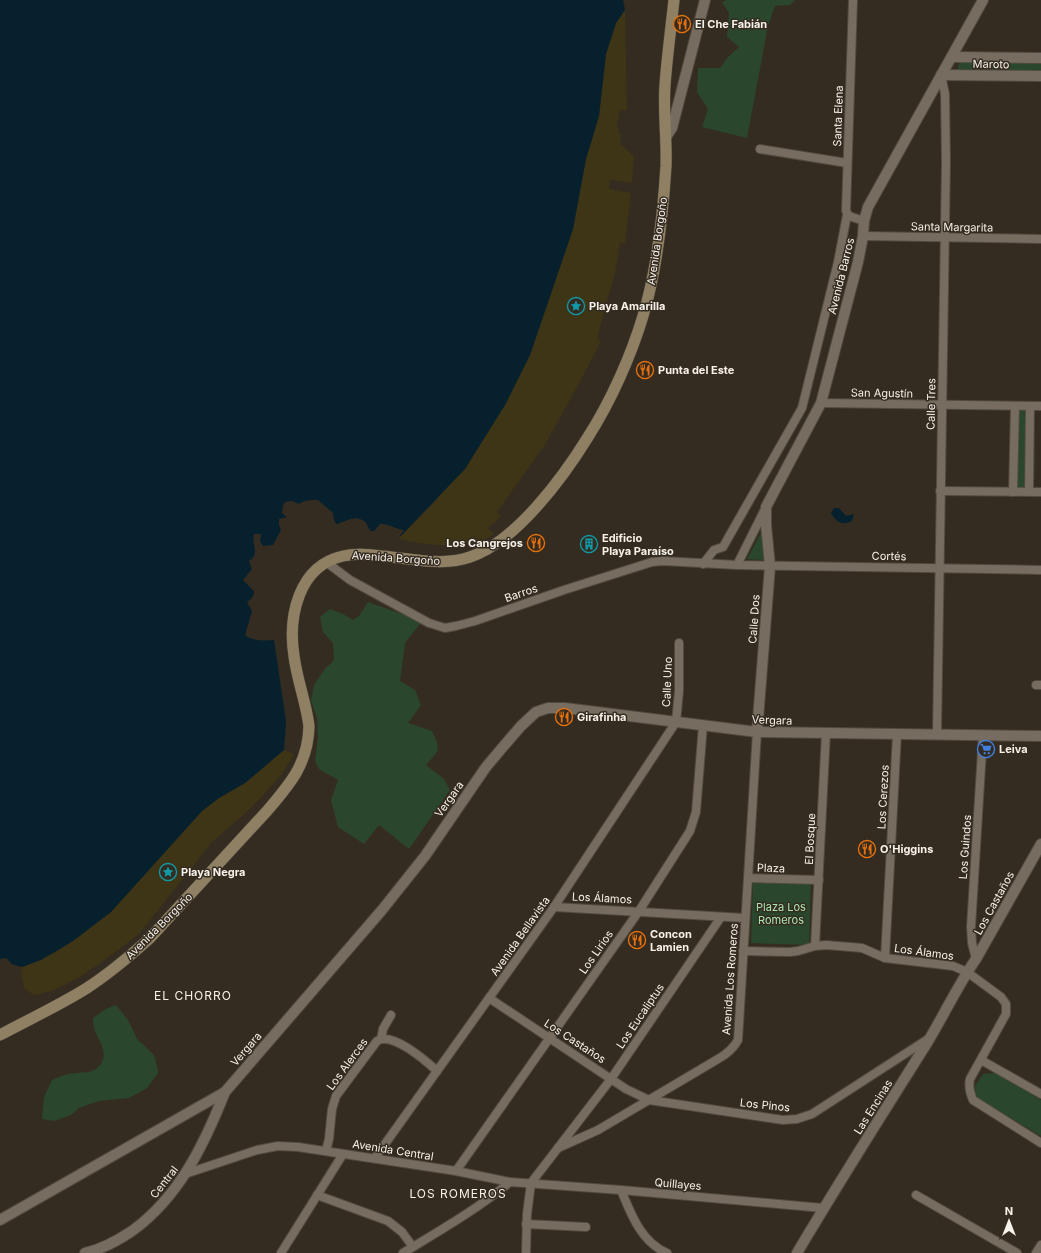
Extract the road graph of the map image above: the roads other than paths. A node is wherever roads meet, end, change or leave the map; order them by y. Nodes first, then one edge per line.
1 (674, 0) edge
2 (705, 0) edge
3 (853, 0) edge
4 (982, 0) edge
5 (952, 57) junction
6 (1041, 58) edge
7 (941, 75) junction
8 (1041, 76) edge
9 (666, 137) junction
10 (760, 149) dead end
11 (848, 163) junction
12 (847, 215) junction
13 (864, 221) junction
14 (864, 236) junction
15 (945, 237) junction
16 (1041, 239) edge
17 (821, 403) junction
18 (941, 405) junction
19 (1015, 406) junction
20 (1030, 406) junction
21 (1041, 406) edge
22 (940, 491) junction
23 (1013, 492) junction
24 (1029, 492) junction
25 (1041, 492) edge
26 (766, 507) junction
27 (326, 562) junction
28 (703, 564) junction
29 (737, 565) junction
30 (770, 566) junction
31 (939, 568) junction
32 (1041, 570) edge
33 (679, 643) dead end
34 (676, 722) junction
35 (703, 725) junction
36 (758, 732) junction
37 (826, 733) junction
38 (897, 734) junction
39 (937, 734) junction
40 (983, 735) junction
41 (1041, 736) edge
42 (1041, 844) edge
43 (748, 878) junction
44 (818, 880) junction
45 (554, 907) junction
46 (639, 911) junction
47 (721, 917) junction
48 (745, 918) junction
49 (815, 946) junction
50 (743, 952) junction
51 (886, 958) junction
52 (976, 959) junction
53 (967, 972) junction
54 (489, 998) junction
55 (391, 1015) dead end
56 (0, 1035) edge
57 (550, 1038) junction
58 (380, 1039) junction
59 (929, 1039) junction
60 (981, 1060) junction
61 (437, 1071) junction
62 (611, 1079) junction
63 (225, 1092) junction
64 (1041, 1094) edge
65 (649, 1100) junction
66 (1041, 1143) edge
67 (558, 1148) junction
68 (326, 1151) junction
69 (343, 1154) junction
70 (375, 1158) junction
71 (456, 1171) junction
72 (185, 1174) junction
73 (510, 1182) junction
74 (531, 1183) junction
75 (621, 1190) junction
76 (317, 1195) junction
77 (916, 1195) dead end
78 (823, 1208) junction
79 (0, 1220) edge
80 (526, 1224) junction
81 (586, 1227) dead end
82 (1041, 1245) edge
83 (413, 1247) junction
84 (99, 1251) edge
85 (86, 1253) edge
86 (281, 1253) edge
87 (403, 1253) edge
88 (526, 1253) edge
89 (667, 1253) edge
90 (797, 1253) edge
91 (1017, 1253) edge
92 (1036, 1253) edge

1 - 9 main road, Avenida Borgoño
2 - 9 street
3 - 11 street, Santa Elena
4 - 5 street, Avenida Barros
5 - 6 street, Maroto
5 - 7 street, Avenida Barros
7 - 8 street, Maroto
7 - 13 street, Avenida Barros
7 - 15 street, Calle Tres
9 - 27 main road, Avenida Borgoño
10 - 11 street
11 - 12 street, Santa Elena
12 - 13 street
12 - 28 street, Avenida Barros
13 - 14 street, Avenida Barros
14 - 15 street, Santa Margarita
14 - 17 street, Avenida Barros
15 - 16 street, Santa Margarita
15 - 18 street, Calle Tres
17 - 18 street, San Agustín
17 - 26 street, Avenida Barros
18 - 19 street, San Agustín
18 - 22 street, Calle Tres
19 - 20 street, San Agustín
19 - 23 street
20 - 21 street, San Agustín
20 - 24 street
22 - 23 street
22 - 31 street, Calle Tres
23 - 24 street
24 - 25 street
26 - 29 street, Avenida Barros
26 - 30 street, Calle Dos
27 - 28 street, Barros
27 - 56 main road, Avenida Borgoño
28 - 29 street, Barros
29 - 30 street, Cortés
30 - 31 street, Cortés
30 - 36 street, Calle Dos
31 - 32 street, Cortés
31 - 39 street, Calle Tres
33 - 34 street, Calle Uno
34 - 35 street, Vergara
34 - 45 street, Avenida Bellavista
34 - 63 street, Vergara
35 - 36 street, Vergara
35 - 46 street, Los Lirios
36 - 37 street, Vergara
36 - 43 street, Avenida Los Romeros
37 - 38 street, Vergara
37 - 44 street, El Bosque
38 - 39 street, Vergara
38 - 51 street, Los Cerezos
39 - 40 street, Vergara
40 - 41 street, Vergara
40 - 52 street, Los Guindos
42 - 52 street, Los Castaños
43 - 44 street, Plaza
43 - 48 street, Avenida Los Romeros
44 - 49 street, El Bosque
45 - 46 street, Los Álamos
45 - 54 street, Avenida Bellavista
46 - 47 street, Los Álamos
46 - 57 street, Los Lirios
47 - 48 street, Los Álamos
47 - 62 street, Los Eucaliptus
48 - 50 street, Avenida Los Romeros
49 - 50 street, Los Álamos
49 - 51 street, Los Álamos
50 - 65 street, Avenida Los Romeros
51 - 53 street, Los Álamos
52 - 53 street, Los Castaños
53 - 59 street, Las Encinas
53 - 60 street, Los Álamos
54 - 57 street, Los Castaños
54 - 61 street, Avenida Bellavista
55 - 58 street, Los Alerces
57 - 62 street, Los Castaños
57 - 71 street, Los Lirios
58 - 61 street, Los Alerces
58 - 68 street, Los Alerces
59 - 65 street, Los Pinos
59 - 78 street, Las Encinas
60 - 64 street
60 - 66 street
61 - 70 street, Avenida Bellavista
62 - 65 street, Los Castaños
62 - 67 street, Los Eucaliptus
63 - 72 street, Central
63 - 79 street, Vergara
65 - 67 street, Avenida Los Romeros
67 - 74 street, Los Eucaliptus
68 - 69 street, Avenida Central
68 - 72 street, Avenida Central
69 - 70 street, Avenida Central
69 - 76 street
70 - 71 street, Avenida Central
71 - 73 street, Avenida Central
72 - 84 street, Central
73 - 74 street, Avenida Central
73 - 83 street
74 - 75 street, Quillayes
74 - 80 street
75 - 78 street, Quillayes
75 - 89 street
76 - 83 street
76 - 86 street
77 - 91 street
78 - 90 street, Las Encinas
80 - 81 street
80 - 88 street
82 - 92 street
83 - 87 street
84 - 85 street, Central

